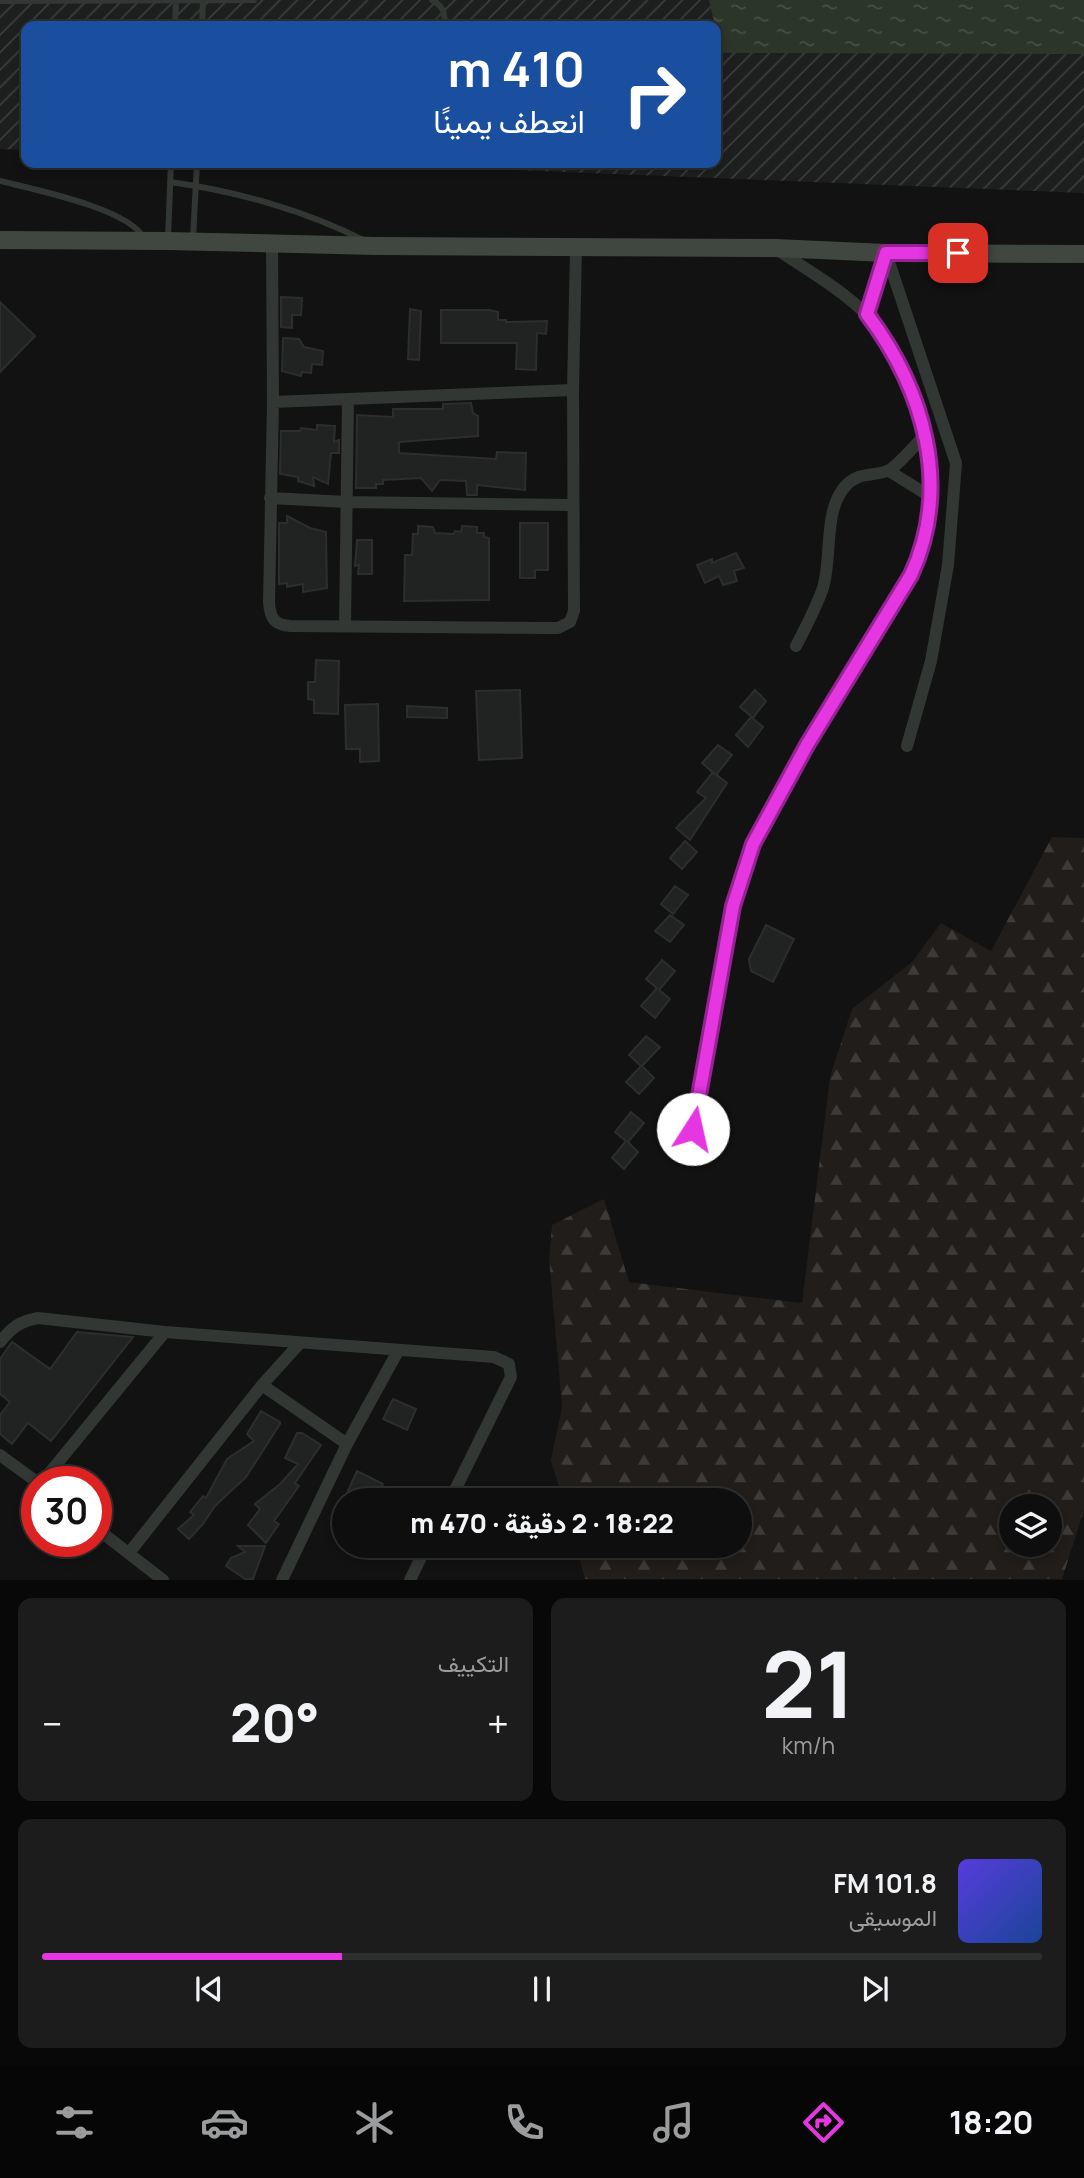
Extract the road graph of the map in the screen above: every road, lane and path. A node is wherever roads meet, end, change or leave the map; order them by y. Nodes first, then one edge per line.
1 (254, 0) edge
2 (432, 0) edge
3 (0, 1) edge
4 (176, 1) edge
5 (204, 1) edge
6 (175, 21) edge
7 (202, 21) edge
8 (445, 21) edge
9 (171, 168) edge
10 (197, 168) edge
11 (0, 181) edge
12 (170, 182) junction
13 (196, 186) junction
14 (0, 240) edge
15 (145, 241) junction
16 (168, 241) junction
17 (193, 241) junction
18 (272, 243) junction
19 (377, 246) junction
20 (576, 248) junction
21 (775, 248) junction
22 (886, 253) junction
23 (1084, 254) edge
24 (867, 314) junction
25 (573, 390) junction
26 (348, 399) junction
27 (274, 402) junction
28 (925, 435) junction
29 (889, 471) junction
30 (931, 497) junction
31 (270, 498) junction
32 (347, 502) junction
33 (573, 505) junction
34 (345, 626) junction
35 (796, 646) dead end
36 (907, 746) dead end
37 (693, 1129) dead end
38 (165, 1332) junction
39 (0, 1342) edge
40 (300, 1343) junction
41 (398, 1351) junction
42 (262, 1385) junction
43 (347, 1444) junction
44 (0, 1455) edge
45 (53, 1466) edge
46 (21, 1469) edge
47 (456, 1488) edge
48 (112, 1540) edge
49 (129, 1553) junction
50 (421, 1558) edge
51 (163, 1580) edge
52 (282, 1580) edge
53 (410, 1580) edge

1 - 5 lane
2 - 8 lane
3 - 4 lane
4 - 5 lane
4 - 6 lane
5 - 7 lane
9 - 12 lane
10 - 13 lane
11 - 15 lane
12 - 13 lane
12 - 16 lane
13 - 17 lane
13 - 19 lane
14 - 15 street
15 - 16 street
16 - 17 street
17 - 18 street
18 - 19 street
18 - 27 street
19 - 20 street
20 - 21 street
20 - 25 street
21 - 22 street
21 - 24 street
22 - 23 street
22 - 24 street
22 - 36 street
24 - 28 street
25 - 26 street
25 - 33 street
26 - 27 street
26 - 32 street
27 - 31 street
28 - 29 street
28 - 30 street
29 - 30 street
29 - 35 street
30 - 37 street
31 - 32 street
31 - 34 street
32 - 33 street
32 - 34 street
33 - 34 street
38 - 39 street
38 - 40 street
38 - 45 street
40 - 41 street
40 - 42 street
41 - 43 street
41 - 47 street
42 - 43 street
42 - 49 street
43 - 52 street
44 - 46 street
48 - 49 street
49 - 51 street
50 - 53 street

